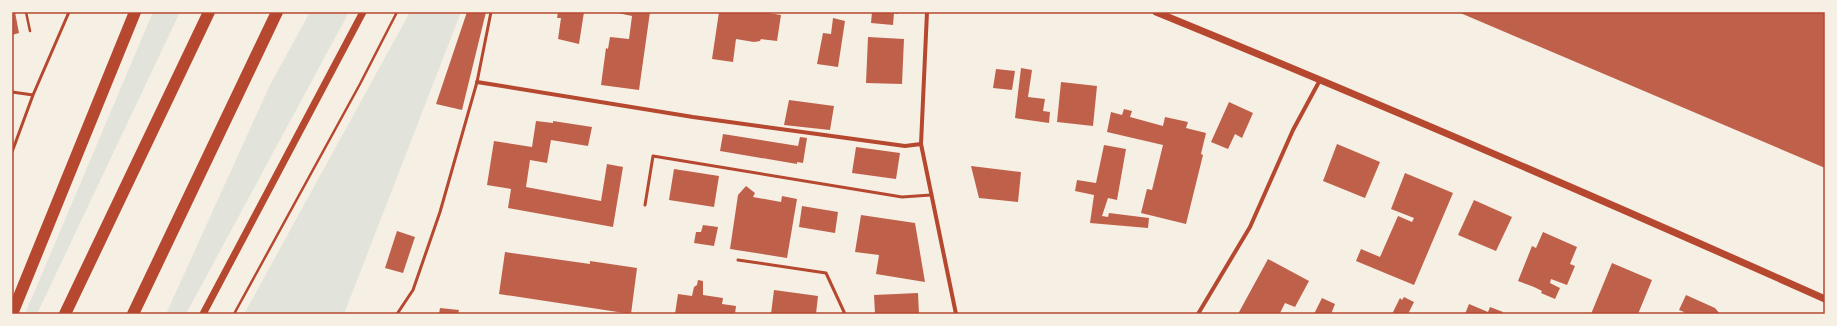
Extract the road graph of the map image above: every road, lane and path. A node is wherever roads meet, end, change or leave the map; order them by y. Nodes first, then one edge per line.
1 (26, 12) edge
2 (69, 12) edge
3 (135, 12) edge
4 (209, 12) edge
5 (277, 12) edge
6 (364, 12) edge
7 (397, 12) edge
8 (491, 12) edge
9 (927, 12) edge
10 (1156, 12) edge
11 (30, 31) dead end
12 (1320, 80) junction
13 (477, 82) junction
14 (12, 92) edge
15 (32, 95) junction
16 (922, 144) junction
17 (12, 152) edge
18 (931, 195) junction
19 (645, 205) dead end
20 (738, 260) dead end
21 (1825, 299) edge
22 (12, 314) edge
23 (65, 314) edge
24 (133, 314) edge
25 (203, 314) edge
26 (234, 314) edge
27 (397, 314) edge
28 (844, 314) edge
29 (956, 314) edge
30 (1198, 314) edge

1 - 11 path
2 - 15 lane
3 - 22 highway
4 - 23 highway
5 - 24 highway
6 - 25 street
7 - 26 path
8 - 13 lane
9 - 16 street
10 - 12 street
12 - 21 street
12 - 30 street
13 - 16 street
13 - 27 lane
14 - 15 lane
15 - 17 lane
16 - 18 street
18 - 19 lane
18 - 29 street
20 - 28 lane

